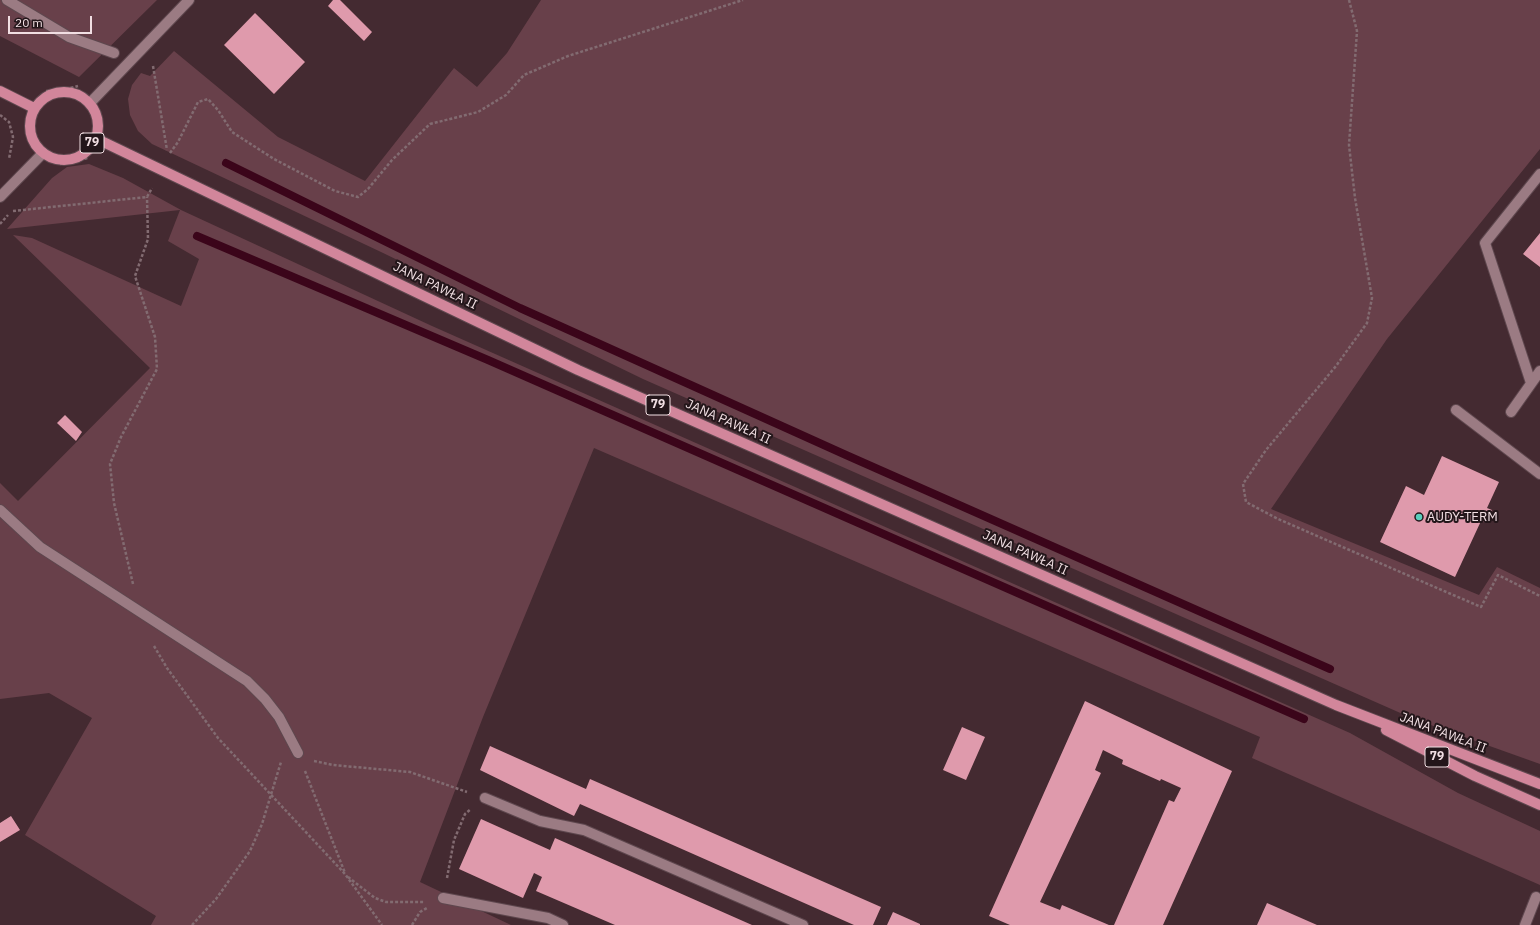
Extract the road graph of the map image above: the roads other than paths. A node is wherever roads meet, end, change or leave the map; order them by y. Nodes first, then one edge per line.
1 (7, 0) edge
2 (189, 0) edge
3 (114, 53) dead end
4 (0, 91) edge
5 (90, 103) junction
6 (34, 108) junction
7 (96, 138) junction
8 (42, 153) junction
9 (1540, 174) edge
10 (0, 197) edge
11 (1540, 371) edge
12 (1531, 383) junction
13 (1456, 410) dead end
14 (1511, 412) dead end
15 (1540, 474) edge
16 (0, 510) edge
17 (1336, 705) junction
18 (298, 753) road end
19 (1540, 784) edge
20 (485, 798) road end
21 (1540, 805) edge
22 (1536, 897) dead end
23 (443, 898) road end
24 (563, 925) edge
25 (803, 925) edge
26 (1525, 925) edge

1 - 3 street
2 - 5 street
4 - 6 main road
5 - 6 main road
5 - 7 main road, 79
6 - 8 main road
7 - 8 main road, 79
7 - 17 main road, JANA PAWŁA II / 79
8 - 10 street
9 - 12 street
11 - 12 street
12 - 14 street
13 - 15 street
16 - 18 street
17 - 19 main road, JANA PAWŁA II / 79
17 - 21 main road, JANA PAWŁA II / 79
20 - 25 street
22 - 26 street
23 - 24 street

